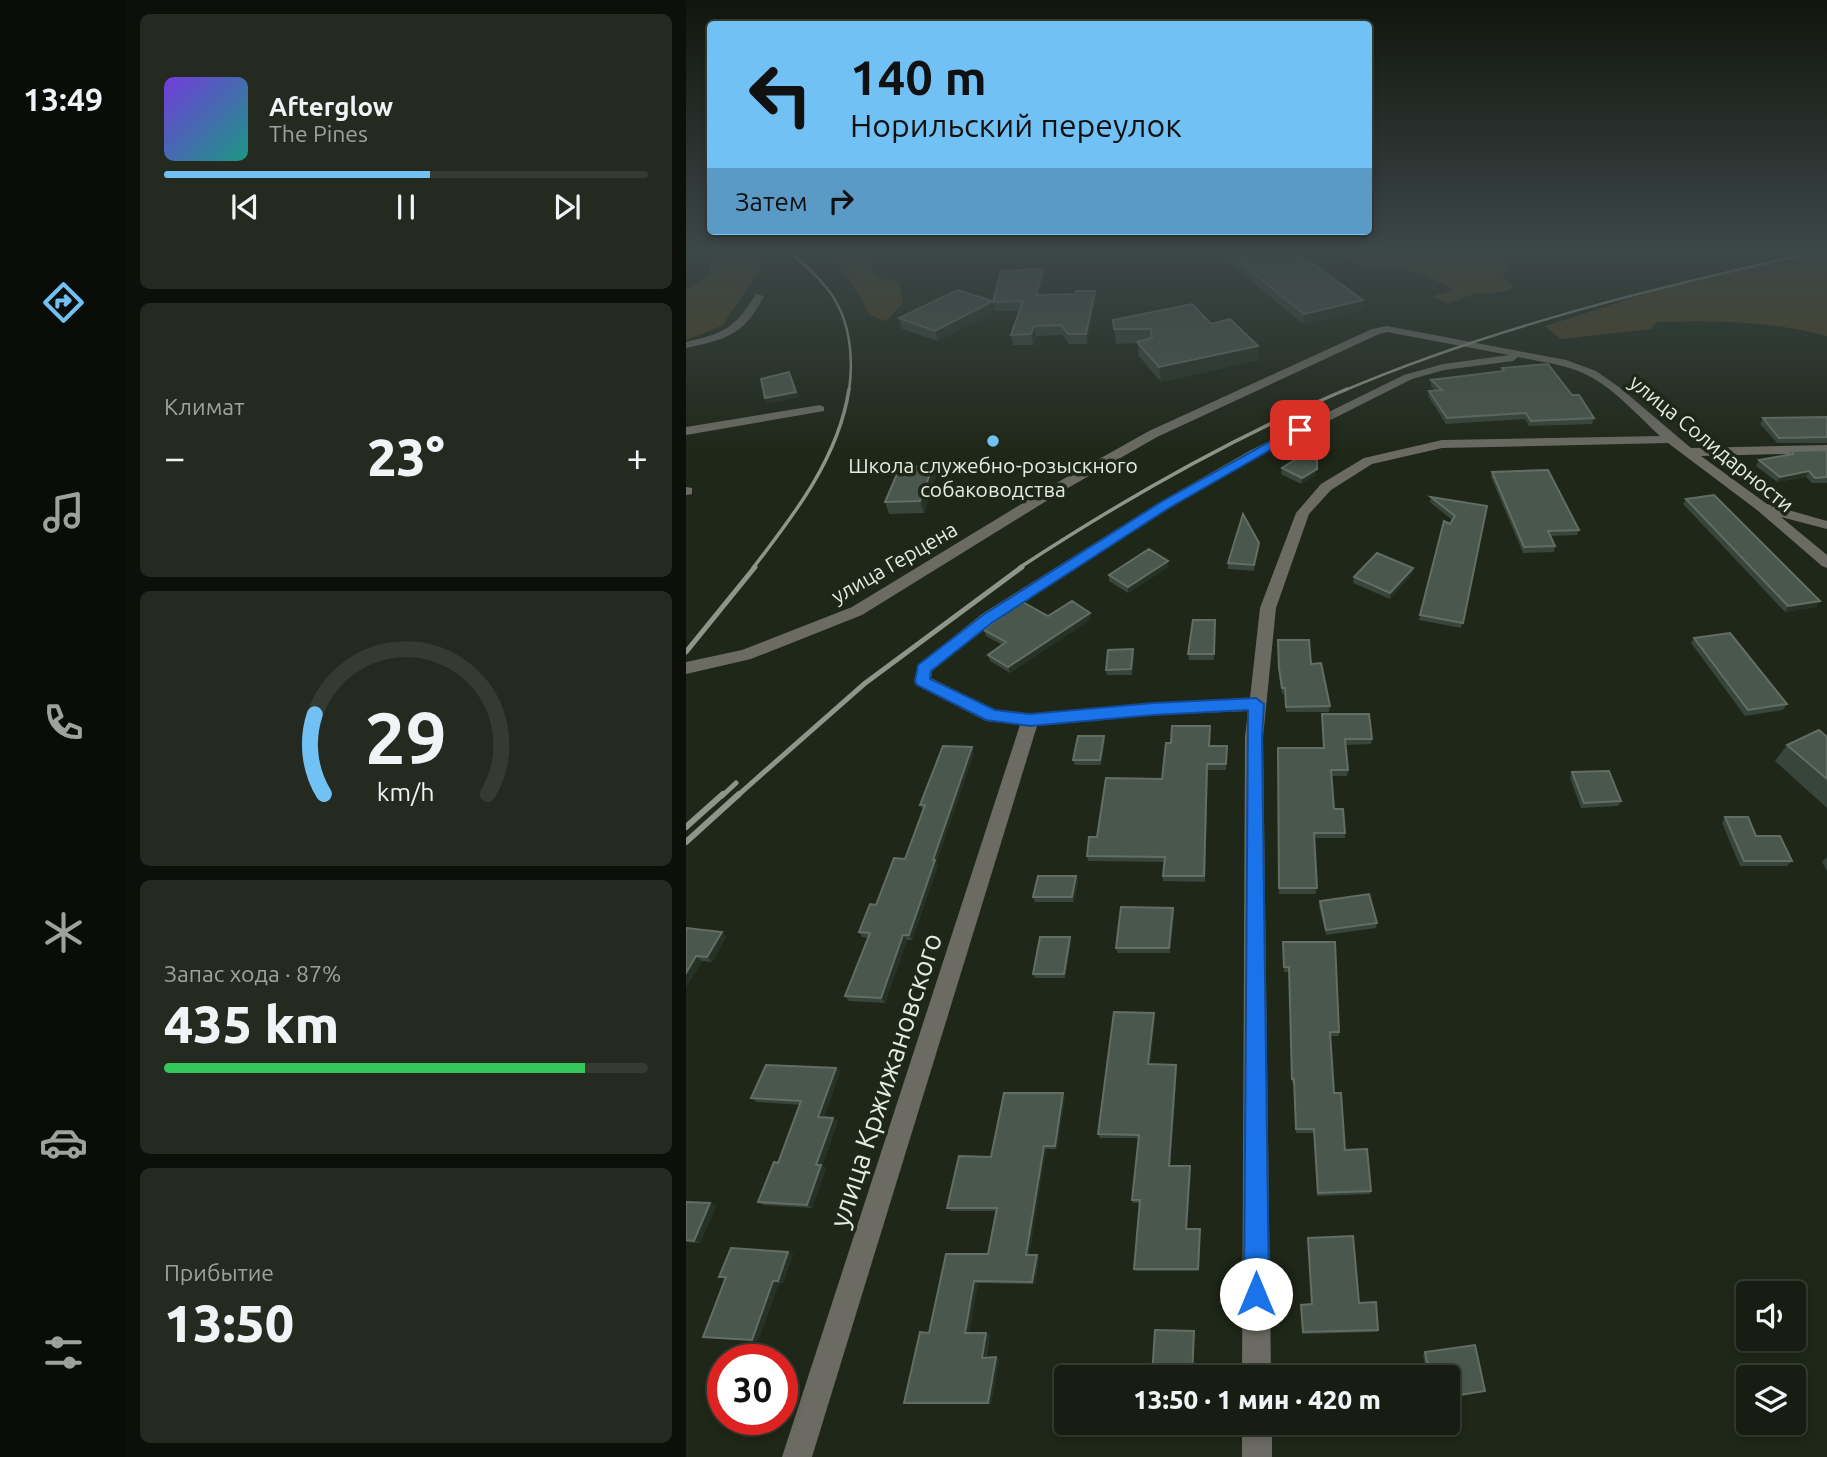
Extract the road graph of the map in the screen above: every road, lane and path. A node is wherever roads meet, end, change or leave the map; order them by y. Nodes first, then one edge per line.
1 (746, 319) edge
2 (1397, 329) joint
3 (686, 345) edge
4 (1531, 356) junction
5 (820, 409) dead end
6 (686, 431) edge
7 (1671, 439) junction
8 (1827, 449) edge
9 (1690, 452) junction
10 (1762, 506) junction
11 (1827, 525) edge
12 (1827, 563) edge
13 (686, 668) edge
14 (1256, 704) junction
15 (1030, 720) junction
16 (1257, 1365) edge
17 (1257, 1435) edge
18 (797, 1457) edge
19 (1257, 1457) edge

1 - 3 street
2 - 4 street, улица Солидарности
2 - 13 street, улица Герцена
4 - 7 street, улица Солидарности
4 - 15 street
5 - 6 street
7 - 9 street, улица Солидарности
7 - 14 street
8 - 9 street
9 - 10 street, улица Солидарности
10 - 11 street
10 - 12 street, улица Солидарности
14 - 15 street
14 - 16 street
15 - 18 street, улица Кржижановского
17 - 19 street

